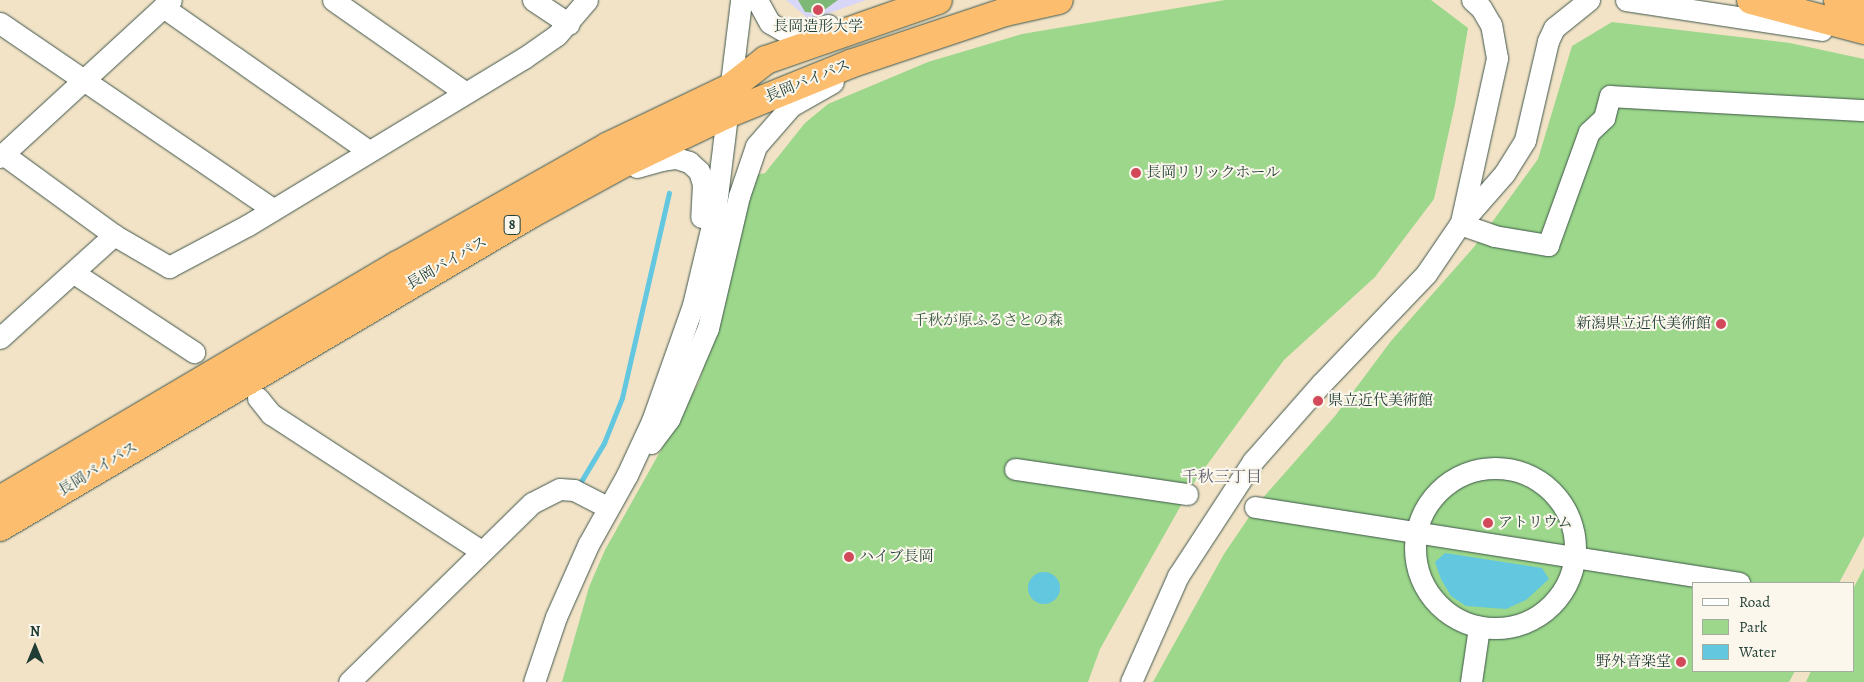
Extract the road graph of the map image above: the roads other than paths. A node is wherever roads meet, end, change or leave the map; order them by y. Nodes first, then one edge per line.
1 (333, 0) edge
2 (533, 0) edge
3 (587, 0) edge
4 (741, 0) edge
5 (757, 0) edge
6 (905, 0) edge
7 (938, 0) edge
8 (1059, 0) edge
9 (1472, 0) edge
10 (1589, 0) edge
11 (1626, 0) edge
12 (1751, 0) edge
13 (1838, 0) edge
14 (167, 4) edge
15 (1864, 7) edge
16 (0, 23) edge
17 (568, 24) junction
18 (1864, 30) edge
19 (1864, 35) edge
20 (898, 48) junction
21 (85, 80) junction
22 (463, 91) junction
23 (728, 101) junction
24 (1864, 110) edge
25 (367, 150) junction
26 (2, 156) edge
27 (567, 194) junction
28 (271, 208) junction
29 (1460, 224) junction
30 (114, 235) junction
31 (74, 273) junction
32 (0, 338) edge
33 (194, 352) dead end
34 (258, 398) dead end
35 (652, 421) junction
36 (1015, 468) dead end
37 (627, 475) junction
38 (1188, 494) dead end
39 (0, 500) edge
40 (607, 507) junction
41 (1256, 507) dead end
42 (0, 527) edge
43 (1414, 533) junction
44 (481, 551) junction
45 (1576, 559) junction
46 (1732, 582) edge
47 (1479, 627) junction
48 (349, 682) edge
49 (534, 682) edge
50 (1131, 682) edge
51 (1471, 682) edge

1 - 22 street
2 - 17 street
3 - 17 street
4 - 23 street
5 - 6 street
7 - 23 highway, 長岡バイパス / 8
8 - 20 highway, 長岡バイパス / 8
9 - 29 street
10 - 29 street
11 - 19 street
12 - 18 highway
13 - 15 highway
14 - 21 street
14 - 25 street
16 - 21 street
17 - 22 street
20 - 23 highway, 長岡バイパス / 8
20 - 37 street
21 - 26 street
21 - 28 street
22 - 25 street
23 - 27 highway, 長岡バイパス / 8
23 - 35 street
23 - 39 highway, 長岡バイパス / 8
24 - 29 street
25 - 28 street
26 - 30 street
27 - 35 street
27 - 42 highway, 長岡バイパス / 8
28 - 30 street
29 - 50 street
30 - 31 street
31 - 32 street
31 - 33 street
34 - 44 street
35 - 37 street
36 - 38 street
37 - 40 street
40 - 44 street
40 - 49 street
41 - 43 street
43 - 45 street
43 - 45 street
43 - 47 street
44 - 48 street
45 - 46 street
45 - 47 street
47 - 51 street

